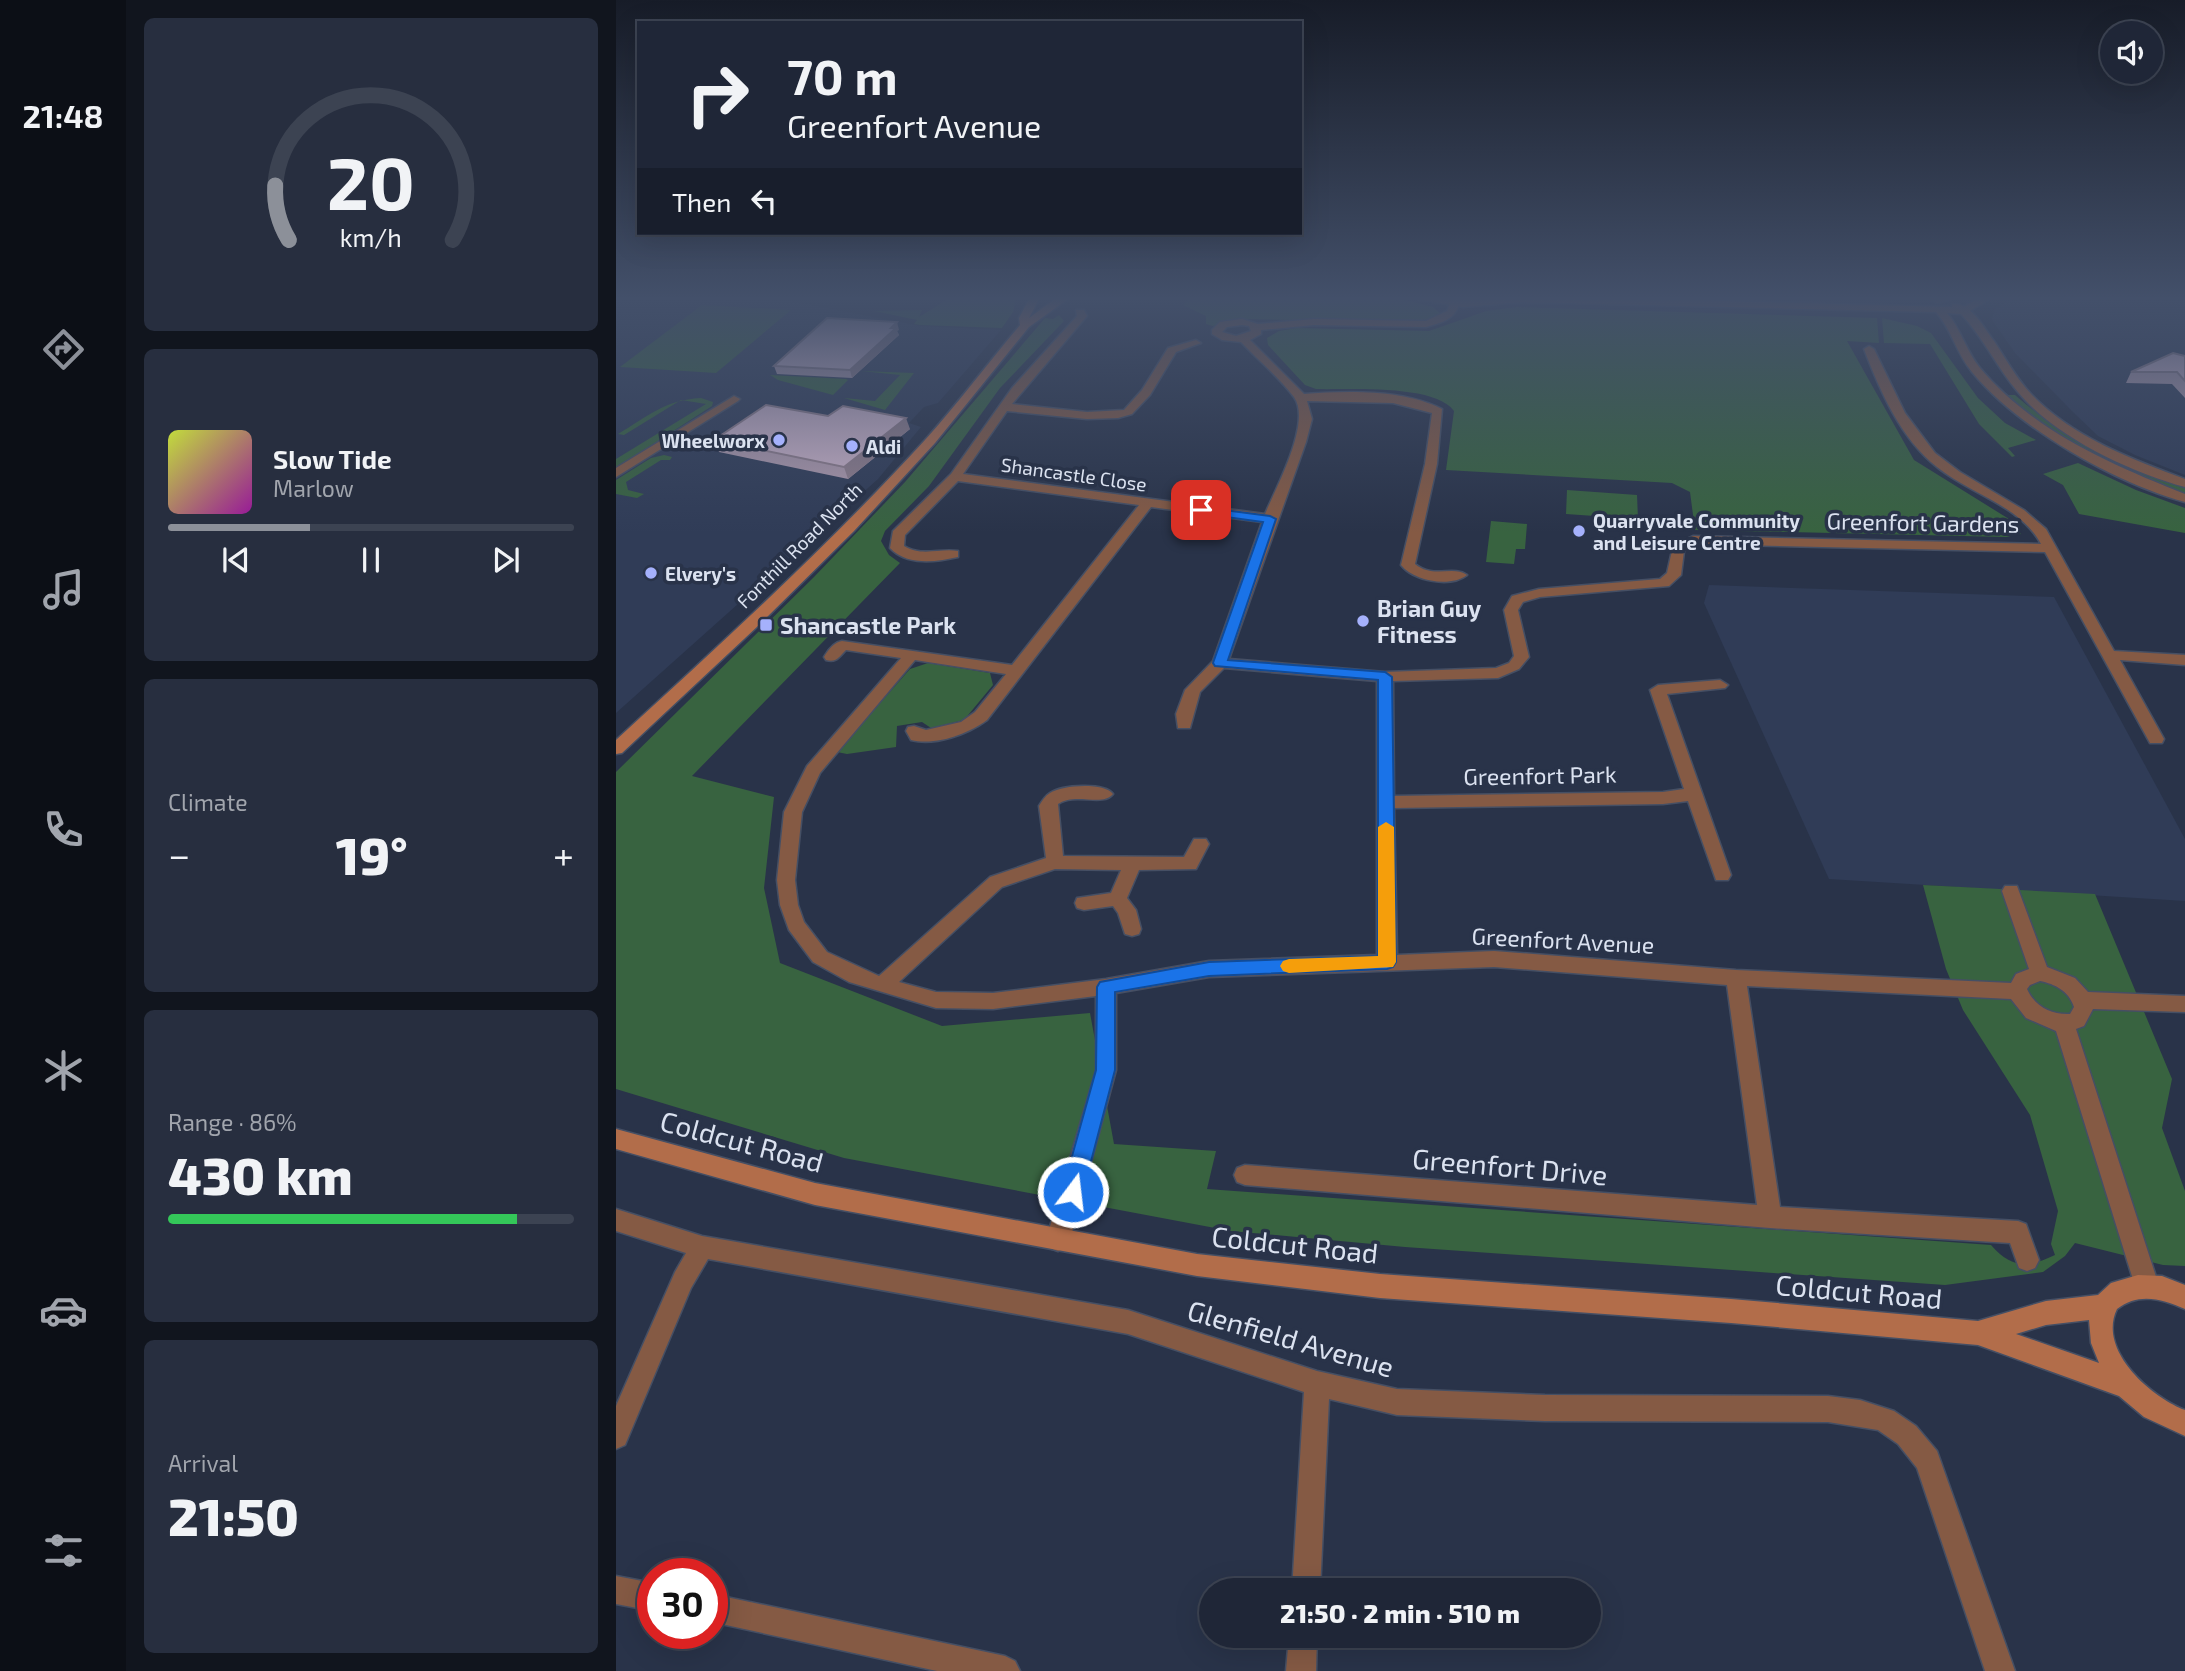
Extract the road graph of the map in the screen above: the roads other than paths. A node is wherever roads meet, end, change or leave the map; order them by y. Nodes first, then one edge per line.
1 (982, 377) edge
2 (1029, 377) edge
3 (1155, 377) edge
4 (1281, 377) edge
5 (1883, 377) edge
6 (1982, 377) edge
7 (2010, 377) edge
8 (1301, 398) junction
9 (734, 399) dead end
10 (1003, 407) junction
11 (616, 474) edge
12 (956, 477) junction
13 (2185, 483) edge
14 (2185, 498) edge
15 (1147, 503) junction
16 (1270, 519) junction
17 (2050, 548) junction
18 (953, 554) dead end
19 (1460, 575) dead end
20 (2110, 655) junction
21 (911, 656) junction
22 (831, 657) dead end
23 (2185, 660) edge
24 (1220, 663) junction
25 (1018, 671) junction
26 (1385, 677) junction
27 (1720, 685) dead end
28 (1184, 724) dead end
29 (914, 731) dead end
30 (2156, 739) dead end
31 (616, 749) edge
32 (1105, 794) dead end
33 (1694, 794) junction
34 (1386, 802) junction
35 (1200, 844) dead end
36 (1055, 862) junction
37 (1133, 863) junction
38 (1722, 875) dead end
39 (2011, 891) dead end
40 (1117, 899) junction
41 (1084, 903) dead end
42 (1132, 929) dead end
43 (1387, 962) junction
44 (2040, 973) junction
45 (1736, 978) junction
46 (883, 985) junction
47 (1106, 987) junction
48 (2018, 991) junction
49 (2082, 1000) junction
50 (2185, 1004) edge
51 (2064, 1023) junction
52 (616, 1139) edge
53 (1245, 1175) dead end
54 (1770, 1217) junction
55 (616, 1220) edge
56 (1058, 1240) junction
57 (702, 1247) junction
58 (2027, 1260) dead end
59 (2147, 1286) junction
60 (2185, 1297) edge
61 (2105, 1306) junction
62 (1978, 1333) junction
63 (1317, 1384) junction
64 (2127, 1386) junction
65 (2185, 1423) edge
66 (616, 1436) edge
67 (1307, 1578) edge
68 (616, 1590) edge
69 (637, 1594) edge
70 (728, 1612) edge
71 (1302, 1648) edge
72 (947, 1665) edge
73 (1004, 1671) edge
74 (1301, 1671) edge
75 (2000, 1671) edge

1 - 31 main road, Fonthill Road North
2 - 10 street
3 - 10 street
4 - 8 street
5 - 17 street
6 - 14 street
7 - 13 street
8 - 16 street
8 - 19 street
9 - 11 street
10 - 12 street
12 - 15 street, Shancastle Close
12 - 18 street
15 - 16 street, Shancastle Close
15 - 25 street
16 - 24 street
17 - 20 street
17 - 26 street, Greenfort Gardens
20 - 23 street
20 - 30 street
21 - 22 street
21 - 25 street
21 - 46 street, Greenfort Avenue
24 - 26 street
24 - 28 street
25 - 29 street
26 - 34 street
27 - 33 street
32 - 36 street
33 - 34 street, Greenfort Park
33 - 38 street
34 - 43 street
35 - 37 street
36 - 37 street
36 - 46 street
37 - 40 street
39 - 44 street
40 - 41 street
40 - 42 street
43 - 45 street, Greenfort Avenue
43 - 47 street, Greenfort Avenue
44 - 48 street
44 - 49 street
45 - 48 street, Greenfort Avenue
45 - 54 street
46 - 47 street, Greenfort Avenue
47 - 56 street
48 - 51 street
49 - 50 street
49 - 51 street
51 - 59 street
52 - 56 main road, Coldcut Road
53 - 54 street, Greenfort Drive
54 - 58 street, Greenfort Drive
55 - 57 street, Glenfield Avenue
56 - 62 main road, Coldcut Road
57 - 63 street, Glenfield Avenue
57 - 66 street
59 - 60 main road
59 - 61 main road, Coldcut Road
61 - 62 main road, Coldcut Road
61 - 64 main road, Coldcut Road
62 - 64 main road, Coldcut Road
63 - 67 street
63 - 75 street, Glenfield Avenue
64 - 65 main road, Coldcut Road
68 - 69 street
70 - 72 street
71 - 74 street
72 - 73 street

